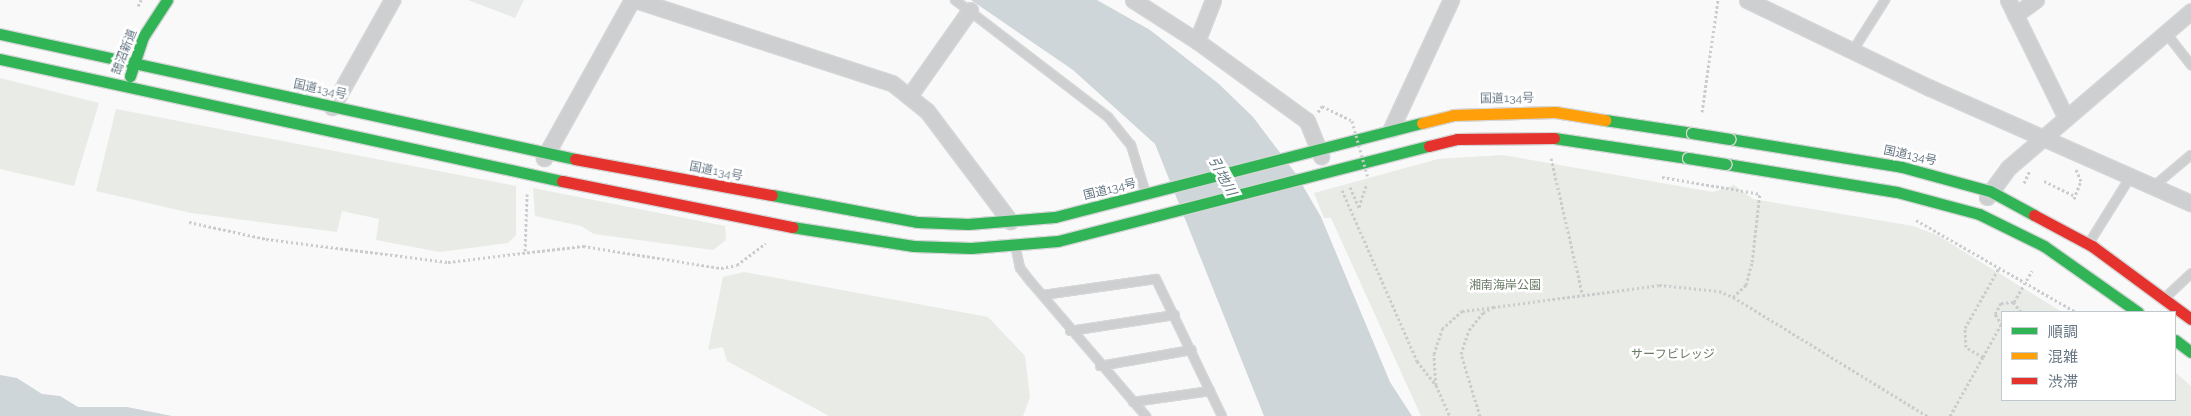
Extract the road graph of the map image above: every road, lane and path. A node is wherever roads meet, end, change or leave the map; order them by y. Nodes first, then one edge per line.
1 (141, 0) edge
2 (167, 0) edge
3 (392, 0) edge
4 (632, 0) edge
5 (636, 0) edge
6 (955, 0) edge
7 (1133, 0) edge
8 (1213, 0) edge
9 (1451, 0) edge
10 (1718, 0) edge
11 (1747, 0) edge
12 (1885, 0) edge
13 (2008, 0) edge
14 (2036, 0) edge
15 (1766, 4) edge
16 (138, 6) dead end
17 (970, 10) junction
18 (2191, 11) edge
19 (2015, 15) junction
20 (2166, 33) junction
21 (0, 34) edge
22 (1197, 41) junction
23 (1852, 52) junction
24 (0, 60) edge
25 (133, 64) junction
26 (2191, 65) edge
27 (126, 88) junction
28 (910, 95) junction
29 (332, 107) junction
30 (1702, 112) dead end
31 (1322, 117) dead end
32 (2066, 118) junction
33 (1392, 129) junction
34 (2044, 138) junction
35 (1319, 148) junction
36 (1549, 152) dead end
37 (545, 153) junction
38 (2191, 155) edge
39 (2070, 163) dead end
40 (2032, 165) dead end
41 (535, 176) junction
42 (1654, 176) dead end
43 (2131, 176) junction
44 (1331, 177) junction
45 (1347, 179) dead end
46 (2044, 181) dead end
47 (2024, 183) dead end
48 (1762, 185) dead end
49 (2154, 186) junction
50 (1990, 191) junction
51 (1760, 194) junction
52 (1146, 195) junction
53 (2191, 203) edge
54 (1979, 214) junction
55 (1910, 216) dead end
56 (1010, 221) junction
57 (189, 222) dead end
58 (771, 242) dead end
59 (1015, 244) junction
60 (2089, 244) junction
61 (525, 251) junction
62 (1999, 268) junction
63 (2032, 270) dead end
64 (2191, 274) edge
65 (2025, 283) junction
66 (1582, 292) junction
67 (1043, 296) junction
68 (1733, 297) junction
69 (2164, 300) junction
70 (2014, 302) junction
71 (1493, 307) junction
72 (2020, 311) edge
73 (2074, 311) edge
74 (2137, 311) edge
75 (1175, 315) junction
76 (2191, 319) edge
77 (2001, 324) edge
78 (2001, 327) edge
79 (1070, 331) junction
80 (2176, 341) edge
81 (1192, 350) junction
82 (2191, 352) edge
83 (1983, 357) junction
84 (1100, 366) junction
85 (1436, 385) junction
86 (1210, 391) junction
87 (1134, 402) junction
88 (1146, 416) edge
89 (1222, 416) edge
90 (1450, 416) edge
91 (1480, 416) edge
92 (1927, 416) edge
93 (1950, 416) edge

1 - 16 path
2 - 25 main road, 鵠沼新道
3 - 29 street
4 - 37 street
5 - 28 street
6 - 17 lane
7 - 22 street
8 - 22 street
9 - 33 street
10 - 30 path
11 - 15 street
12 - 23 lane
13 - 19 street
14 - 19 street
15 - 23 street
17 - 28 street
17 - 52 lane
18 - 20 street
19 - 32 street
20 - 26 lane
20 - 32 street
21 - 25 main road, 国道134号
22 - 35 street
23 - 34 street
24 - 27 main road
25 - 27 main road, 鵠沼新道
25 - 29 main road, 国道134号
27 - 41 main road
28 - 56 street
29 - 37 main road, 国道134号
31 - 45 path, bridge
32 - 34 street
33 - 35 main road, 国道134号
33 - 50 main road, 国道134号, bridge
34 - 43 street
34 - 50 street
35 - 44 street
35 - 52 main road, 国道134号
36 - 66 path
37 - 41 street
37 - 56 main road, 国道134号
38 - 49 lane
39 - 46 path
40 - 47 path
41 - 59 main road
41 - 61 path
42 - 51 path
43 - 49 street
43 - 60 lane
44 - 54 main road, bridge
44 - 59 main road
44 - 85 path
48 - 51 path
49 - 53 street
50 - 54 street
50 - 60 main road, 国道134号
51 - 68 path
52 - 56 main road, 国道134号
54 - 74 main road
55 - 62 path
57 - 61 path
58 - 61 path
59 - 67 lane
60 - 69 main road, 国道134号
62 - 65 path
62 - 83 path
63 - 65 path
64 - 69 lane
65 - 70 path
65 - 73 path
66 - 68 path
66 - 71 path
67 - 75 lane
67 - 79 lane
68 - 92 path
69 - 76 main road, 国道134号
70 - 72 path
70 - 77 path
71 - 85 path
71 - 91 path
75 - 79 lane
75 - 81 lane
78 - 83 path
79 - 84 lane
80 - 82 main road
81 - 84 lane
81 - 86 lane
83 - 93 path
84 - 87 lane
85 - 90 path
86 - 87 lane
86 - 89 lane
87 - 88 lane

